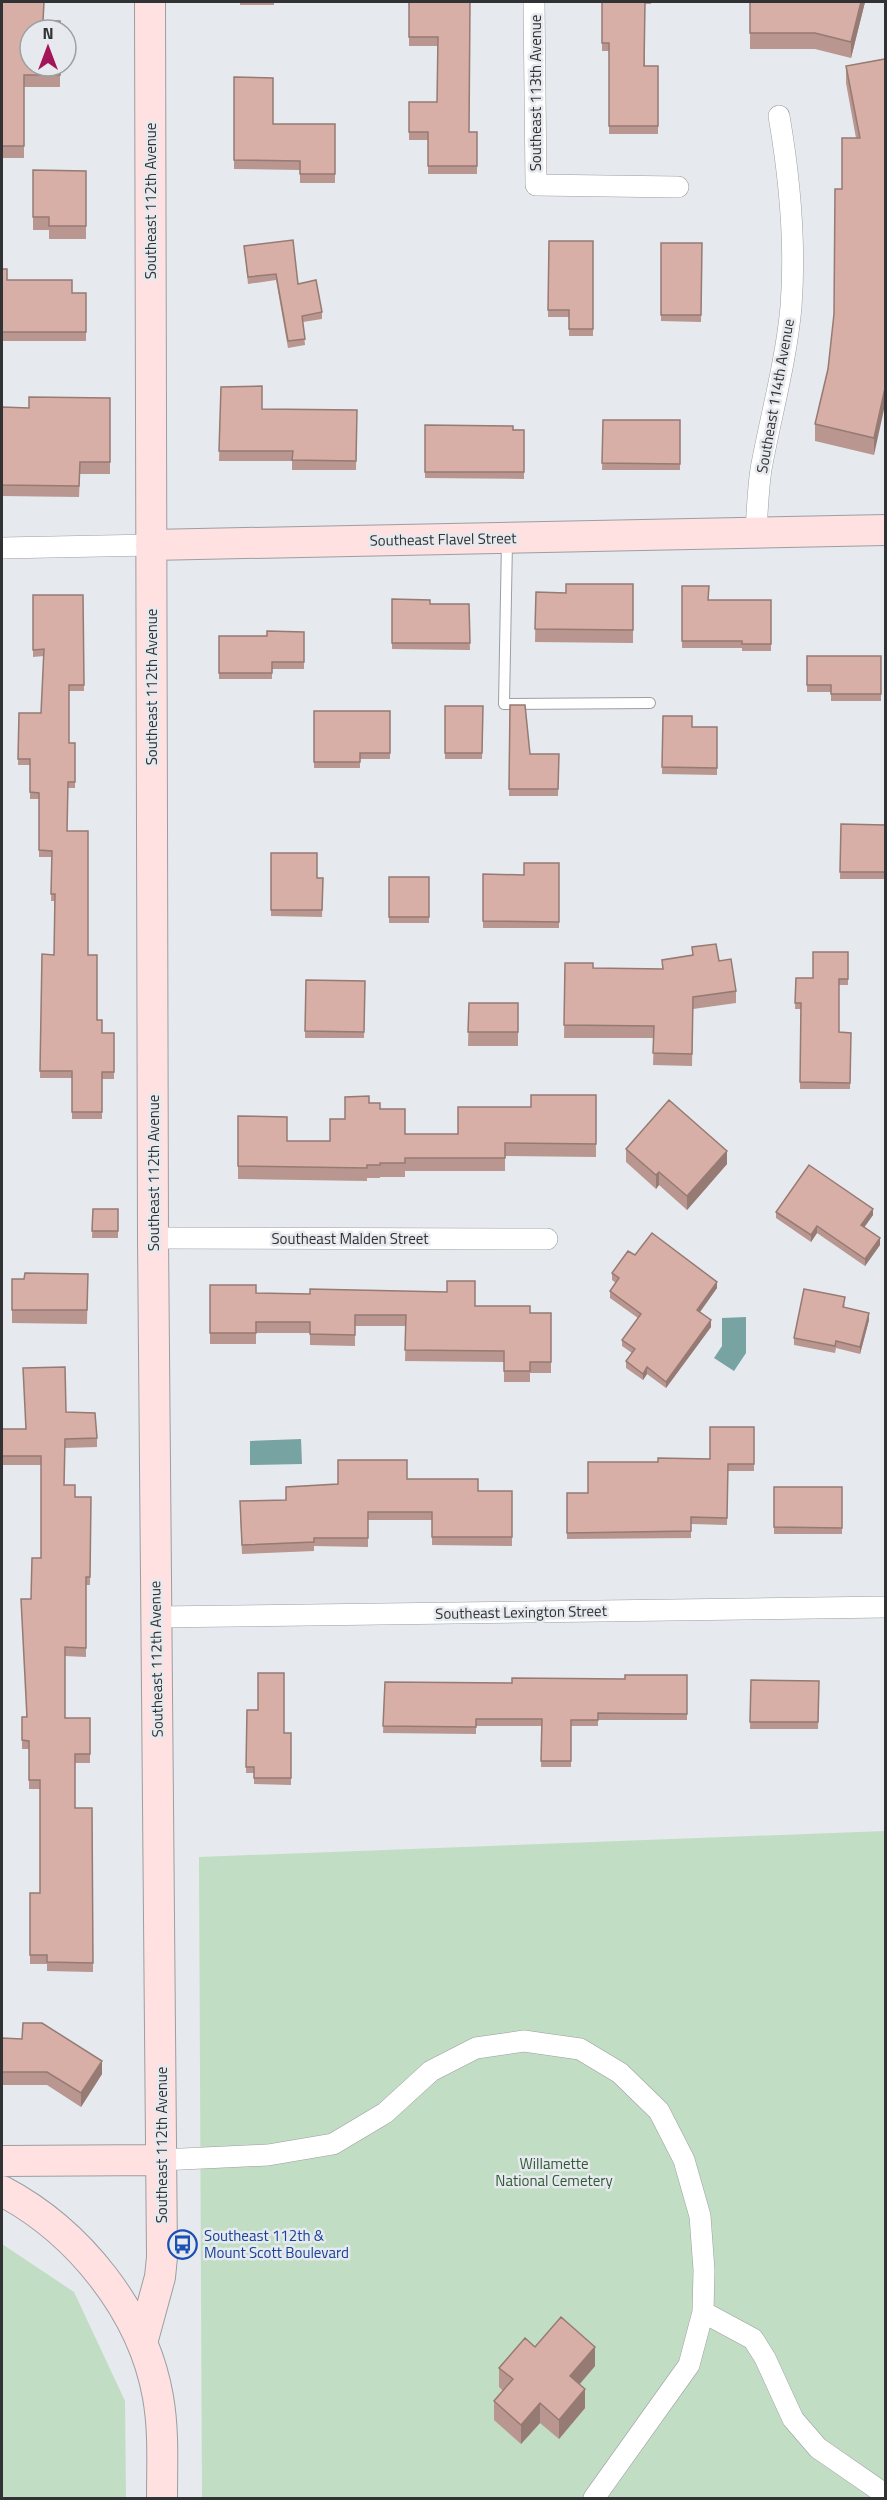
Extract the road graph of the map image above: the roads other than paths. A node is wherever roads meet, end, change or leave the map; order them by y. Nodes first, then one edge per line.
1 (150, 2) edge
2 (534, 2) edge
3 (779, 116) dead end
4 (678, 187) dead end
5 (885, 530) edge
6 (756, 533) junction
7 (507, 537) junction
8 (151, 545) junction
9 (2, 548) edge
10 (650, 703) dead end
11 (153, 1238) junction
12 (547, 1239) dead end
13 (885, 1607) edge
14 (156, 1617) junction
15 (161, 2160) junction
16 (2, 2161) edge
17 (2, 2191) edge
18 (703, 2312) junction
19 (142, 2343) junction
20 (885, 2495) edge
21 (162, 2499) edge
22 (594, 2499) edge

1 - 8 main road, Southeast 112th Avenue
2 - 4 street, Southeast 113th Avenue
3 - 6 street, Southeast 114th Avenue
5 - 6 main road, Southeast Flavel Street
6 - 7 main road, Southeast Flavel Street
7 - 8 main road, Southeast Flavel Street
7 - 10 lane
8 - 9 street, Southeast Flavel Street
8 - 11 main road, Southeast 112th Avenue
11 - 12 street, Southeast Malden Street
11 - 14 main road, Southeast 112th Avenue
13 - 14 street, Southeast Lexington Street
14 - 15 main road, Southeast 112th Avenue
15 - 16 main road
15 - 18 street
15 - 19 main road, Southeast 112th Avenue
17 - 19 main road
18 - 20 street
18 - 22 street
19 - 21 main road

